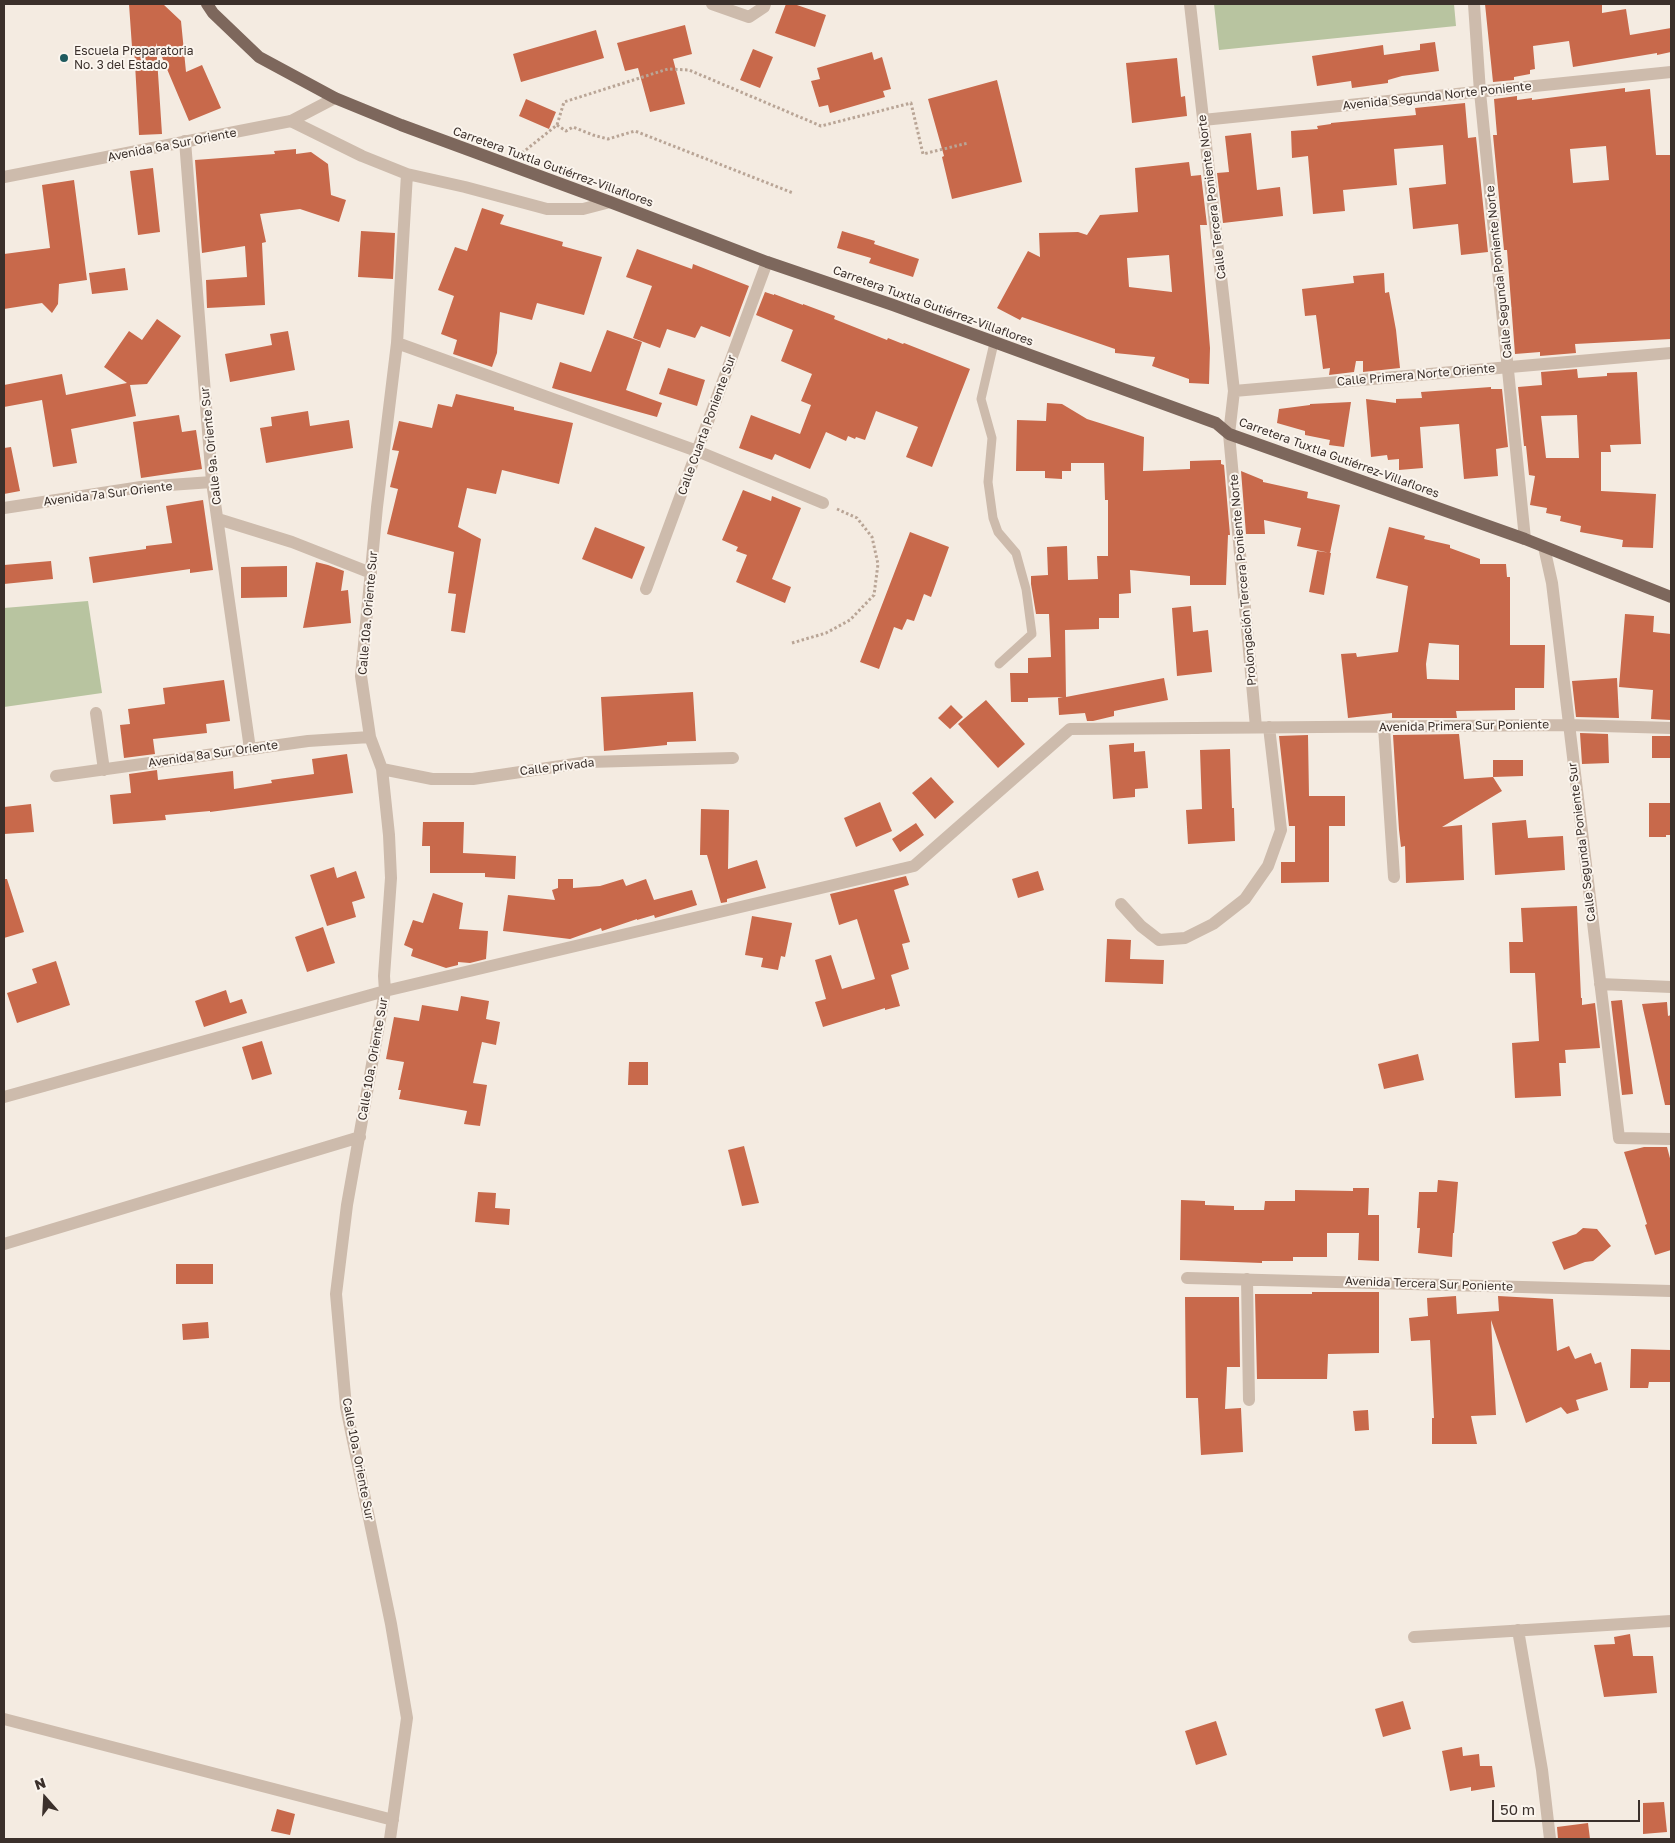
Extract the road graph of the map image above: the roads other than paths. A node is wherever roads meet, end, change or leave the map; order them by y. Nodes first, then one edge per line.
1 (207, 4) edge
2 (712, 4) edge
3 (1190, 4) edge
4 (1474, 4) edge
5 (764, 5) edge
6 (1671, 72) edge
7 (1480, 92) junction
8 (335, 98) junction
9 (1203, 120) junction
10 (290, 121) junction
11 (185, 141) junction
12 (407, 174) junction
13 (4, 177) edge
14 (610, 202) junction
15 (767, 262) junction
16 (994, 343) junction
17 (397, 344) junction
18 (1671, 353) edge
19 (1509, 368) junction
20 (1234, 391) junction
21 (1229, 434) junction
22 (697, 451) junction
23 (212, 482) junction
24 (823, 503) road end
25 (4, 508) edge
26 (218, 519) junction
27 (1525, 539) junction
28 (1544, 547) junction
29 (370, 573) junction
30 (646, 589) dead end
31 (1671, 597) edge
32 (999, 664) dead end
33 (96, 712) dead end
34 (1568, 725) junction
35 (1263, 727) junction
36 (1384, 727) junction
37 (1671, 728) edge
38 (370, 737) junction
39 (250, 749) junction
40 (733, 758) dead end
41 (382, 768) junction
42 (104, 770) junction
43 (56, 776) dead end
44 (1394, 877) dead end
45 (1121, 904) dead end
46 (1600, 984) junction
47 (1671, 987) edge
48 (385, 991) junction
49 (4, 1097) edge
50 (360, 1136) junction
51 (1671, 1139) edge
52 (4, 1244) edge
53 (1187, 1278) dead end
54 (1248, 1279) junction
55 (1671, 1291) edge
56 (1249, 1400) dead end
57 (1671, 1621) edge
58 (1518, 1630) junction
59 (1414, 1637) dead end
60 (4, 1719) edge
61 (393, 1820) junction
62 (390, 1839) edge
63 (1550, 1839) edge

1 - 8 main road, Carretera Tuxtla Gutiérrez-Villaflores
2 - 5 street
3 - 9 street, Calle Tercera Poniente Norte
4 - 7 street, Calle Segunda Poniente Norte
6 - 7 street, Avenida Segunda Norte Poniente
7 - 9 street, Avenida Segunda Norte Poniente
7 - 19 street, Calle Segunda Poniente Norte
8 - 10 street, Avenida 6a Sur Oriente
8 - 14 main road, Carretera Tuxtla Gutiérrez-Villaflores
9 - 20 street, Calle Tercera Poniente Norte
10 - 11 street, Avenida 6a Sur Oriente
10 - 12 street
11 - 13 street, Avenida 6a Sur Oriente
11 - 23 street, Calle 9a. Oriente Sur
12 - 14 street
12 - 17 street, Calle 10a. Oriente Sur
14 - 15 main road, Carretera Tuxtla Gutiérrez-Villaflores
15 - 16 main road, Carretera Tuxtla Gutiérrez-Villaflores
15 - 22 street, Calle Cuarta Poniente Sur
16 - 21 main road, Carretera Tuxtla Gutiérrez-Villaflores
16 - 32 lane
17 - 22 street
17 - 29 street, Calle 10a. Oriente Sur
18 - 19 street, Calle Primera Norte Oriente
19 - 20 street, Calle Primera Norte Oriente
19 - 27 street, Calle Segunda Poniente Norte
20 - 21 street
21 - 27 main road, Carretera Tuxtla Gutiérrez-Villaflores
21 - 35 street, Prolongación Tercera Poniente Norte
22 - 24 street
22 - 30 street, Calle Cuarta Poniente Sur
23 - 25 street, Avenida 7a Sur Oriente
23 - 26 street, Calle 9a. Oriente Sur
26 - 29 street
26 - 39 street, Calle 9a. Oriente Sur
27 - 28 main road, Carretera Tuxtla Gutiérrez-Villaflores
28 - 31 main road, Carretera Tuxtla Gutiérrez-Villaflores
28 - 34 street, Calle Segunda Poniente Sur
29 - 38 street, Calle 10a. Oriente Sur
33 - 42 street
34 - 36 street, Avenida Primera Sur Poniente
34 - 37 street, Avenida Primera Sur Poniente
34 - 46 street, Calle Segunda Poniente Sur
35 - 36 street, Avenida Primera Sur Poniente
35 - 45 street, Prolongación Tercera Poniente Norte
35 - 48 street, Avenida Primera Sur Poniente
36 - 44 street
38 - 39 street, Avenida 8a Sur Oriente
38 - 41 street, Calle 10a. Oriente Sur
39 - 42 street, Avenida 8a Sur Oriente
40 - 41 street, Calle privada
41 - 48 street, Calle 10a. Oriente Sur
42 - 43 street, Avenida 8a Sur Oriente
46 - 47 street
46 - 51 street, Calle Segunda Poniente Sur
48 - 49 street, Avenida Primera Sur Poniente
48 - 50 street, Calle 10a. Oriente Sur
50 - 52 street
50 - 61 street, Calle 10a. Oriente Sur
53 - 54 street, Avenida Tercera Sur Poniente
54 - 55 street, Avenida Tercera Sur Poniente
54 - 56 street
57 - 58 street
58 - 59 street
58 - 63 street
60 - 61 street
61 - 62 street, Calle 10a. Oriente Sur

